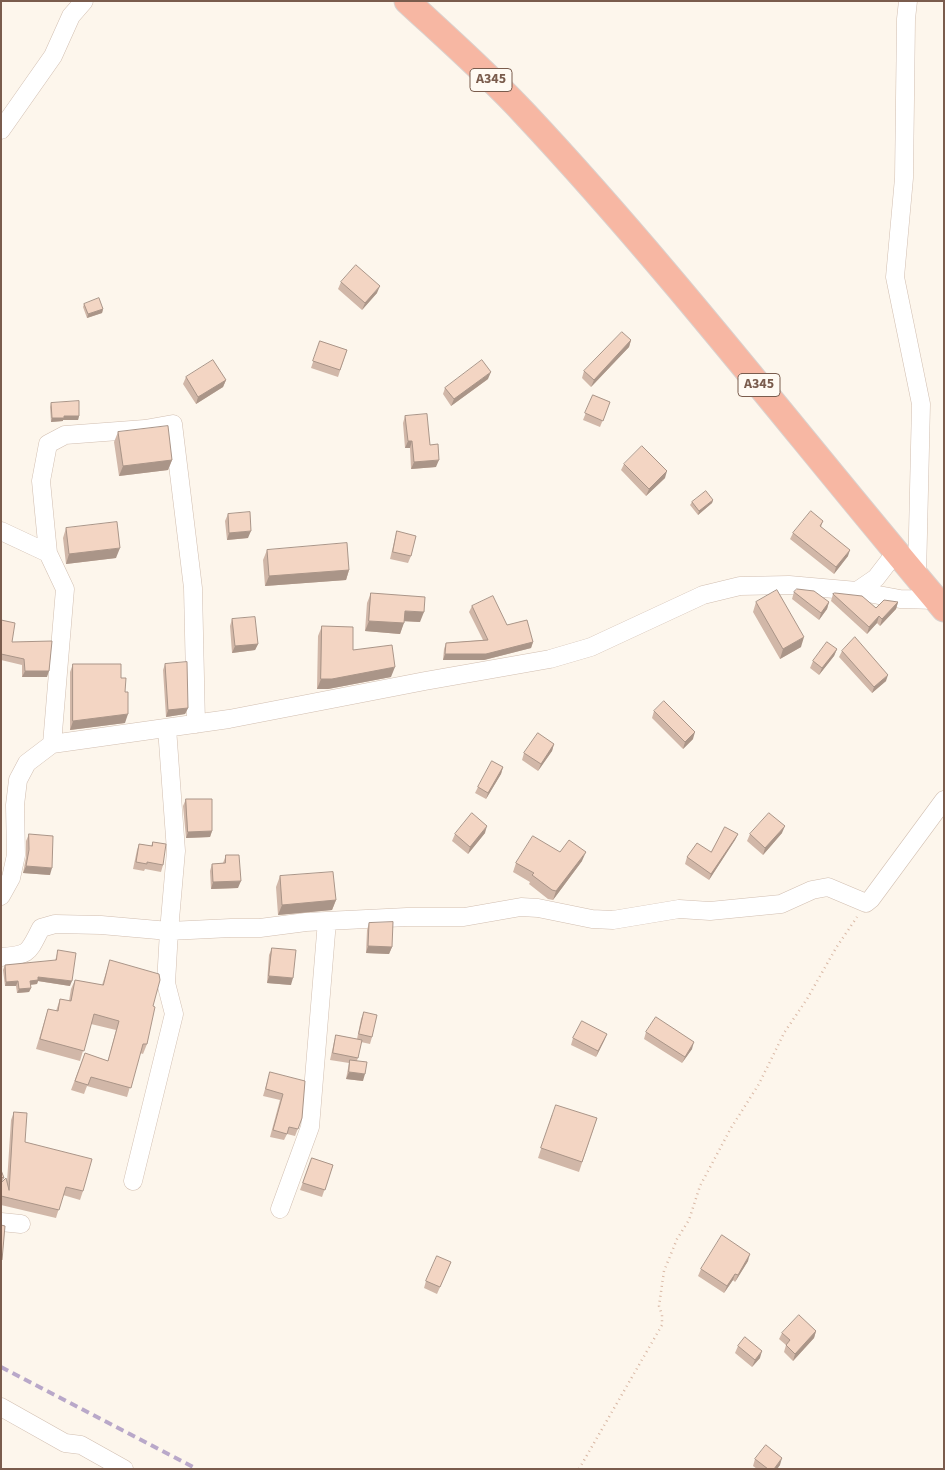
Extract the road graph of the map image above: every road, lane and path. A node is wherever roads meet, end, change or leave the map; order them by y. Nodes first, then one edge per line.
1 (84, 1) edge
2 (407, 1) edge
3 (908, 1) edge
4 (1, 130) edge
5 (1, 531) edge
6 (896, 552) junction
7 (48, 553) junction
8 (916, 576) junction
9 (857, 591) junction
10 (940, 605) edge
11 (196, 724) junction
12 (167, 728) junction
13 (52, 744) junction
14 (944, 800) edge
15 (1, 896) edge
16 (866, 903) junction
17 (327, 920) junction
18 (169, 930) junction
19 (1, 958) edge
20 (133, 1181) dead end
21 (280, 1209) dead end
22 (1, 1222) edge
23 (21, 1224) dead end
24 (1, 1407) edge
25 (124, 1469) edge
26 (579, 1469) edge

1 - 4 street
2 - 6 highway, A345
3 - 8 street
5 - 7 street
6 - 8 highway, A345
6 - 9 street
7 - 11 street
7 - 13 street
8 - 10 highway, A345
9 - 10 street
9 - 11 street
11 - 12 street
12 - 13 street
12 - 18 street
13 - 15 street
14 - 16 street
16 - 17 street
16 - 26 path
17 - 18 street
17 - 21 street
18 - 19 street
18 - 20 street
22 - 23 street
24 - 25 street

